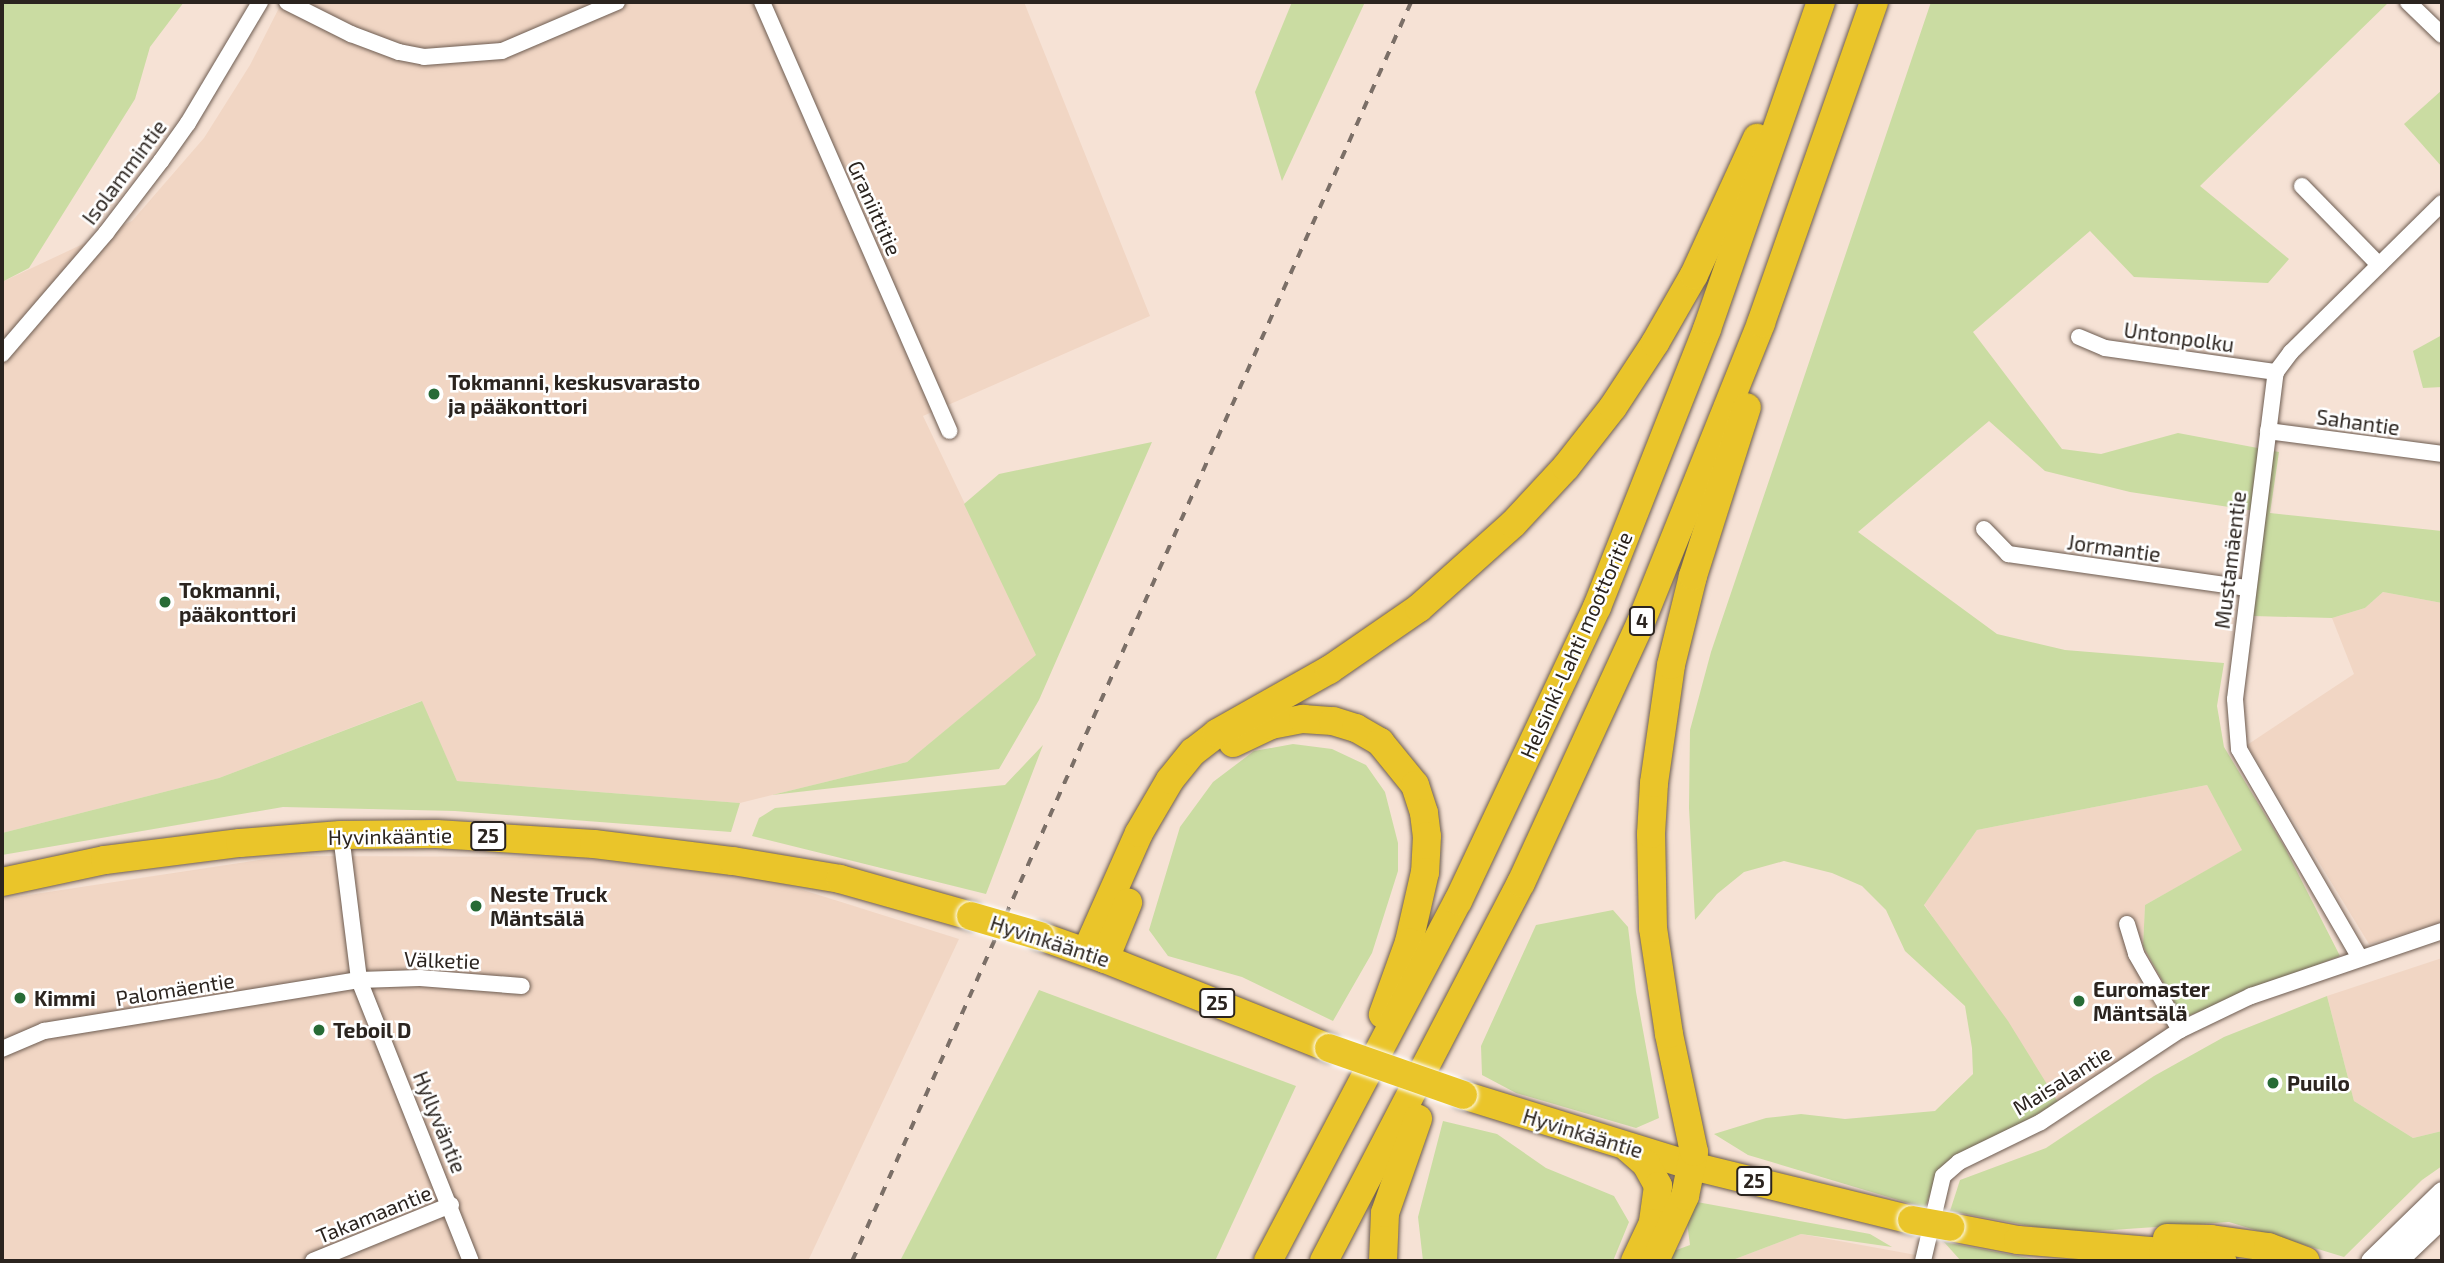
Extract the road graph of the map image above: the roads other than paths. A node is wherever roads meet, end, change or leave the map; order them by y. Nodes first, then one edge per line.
1 (260, 2) edge
2 (287, 2) edge
3 (617, 2) edge
4 (762, 2) edge
5 (1811, 2) edge
6 (1821, 2) edge
7 (1874, 2) edge
8 (2408, 2) edge
9 (2442, 35) edge
10 (1835, 120) junction
11 (2302, 186) dead end
12 (2442, 203) edge
13 (2379, 265) junction
14 (2079, 337) dead end
15 (2, 354) edge
16 (2276, 372) junction
17 (949, 431) dead end
18 (2268, 431) junction
19 (2442, 454) edge
20 (1984, 529) dead end
21 (2248, 588) junction
22 (341, 835) junction
23 (2, 882) edge
24 (1521, 883) junction
25 (2127, 924) dead end
26 (2442, 931) edge
27 (1095, 955) junction
28 (2360, 958) junction
29 (359, 980) junction
30 (522, 986) dead end
31 (2180, 1030) junction
32 (2, 1049) edge
33 (1684, 1097) junction
34 (1627, 1147) junction
35 (1692, 1166) junction
36 (2442, 1192) edge
37 (1815, 1196) junction
38 (451, 1205) junction
39 (2442, 1217) edge
40 (2066, 1245) junction
41 (313, 1261) edge
42 (471, 1261) edge
43 (1267, 1261) edge
44 (1324, 1261) edge
45 (1382, 1261) edge
46 (1635, 1261) edge
47 (1655, 1261) edge
48 (1923, 1261) edge
49 (2222, 1261) edge
50 (2305, 1261) edge
51 (2371, 1261) edge
52 (2396, 1261) edge

1 - 15 street, Isolammintie
2 - 3 street
4 - 17 street, Graniittitie
5 - 27 highway
6 - 43 highway, Helsinki-Lahti moottoritie / 4
7 - 10 highway, 4
8 - 9 street
10 - 24 highway, 4
10 - 33 highway
11 - 13 street
12 - 13 street
13 - 16 street
14 - 16 street, Untonpolku
16 - 18 street, Mustamäentie
18 - 19 street, Sahantie
18 - 21 street, Mustamäentie
20 - 21 street, Jormantie
21 - 28 street, Mustamäentie
22 - 23 highway, Hyvinkääntie / 25
22 - 27 highway, Hyvinkääntie / 25, bridge
22 - 29 street, Hyllyväntie
24 - 44 highway, 4
24 - 45 highway
25 - 31 street
26 - 28 street, Maisalantie
27 - 34 highway, Hyvinkääntie / 25, bridge
27 - 43 highway
28 - 31 street, Maisalantie
29 - 30 street, Välketie
29 - 32 street, Palomäentie
29 - 38 street, Hyllyväntie
31 - 48 street, Maisalantie
33 - 35 highway
33 - 37 highway
34 - 35 highway, Hyvinkääntie / 25
34 - 46 highway
35 - 37 highway, Hyvinkääntie / 25
35 - 47 highway
36 - 51 main road
37 - 40 highway, Hyvinkääntie / 25, bridge
38 - 41 street, Takamaantie
38 - 42 street, Hyllyväntie
39 - 52 main road
40 - 49 highway, Hyvinkääntie / 25
40 - 50 highway, Hyvinkääntie / 25

